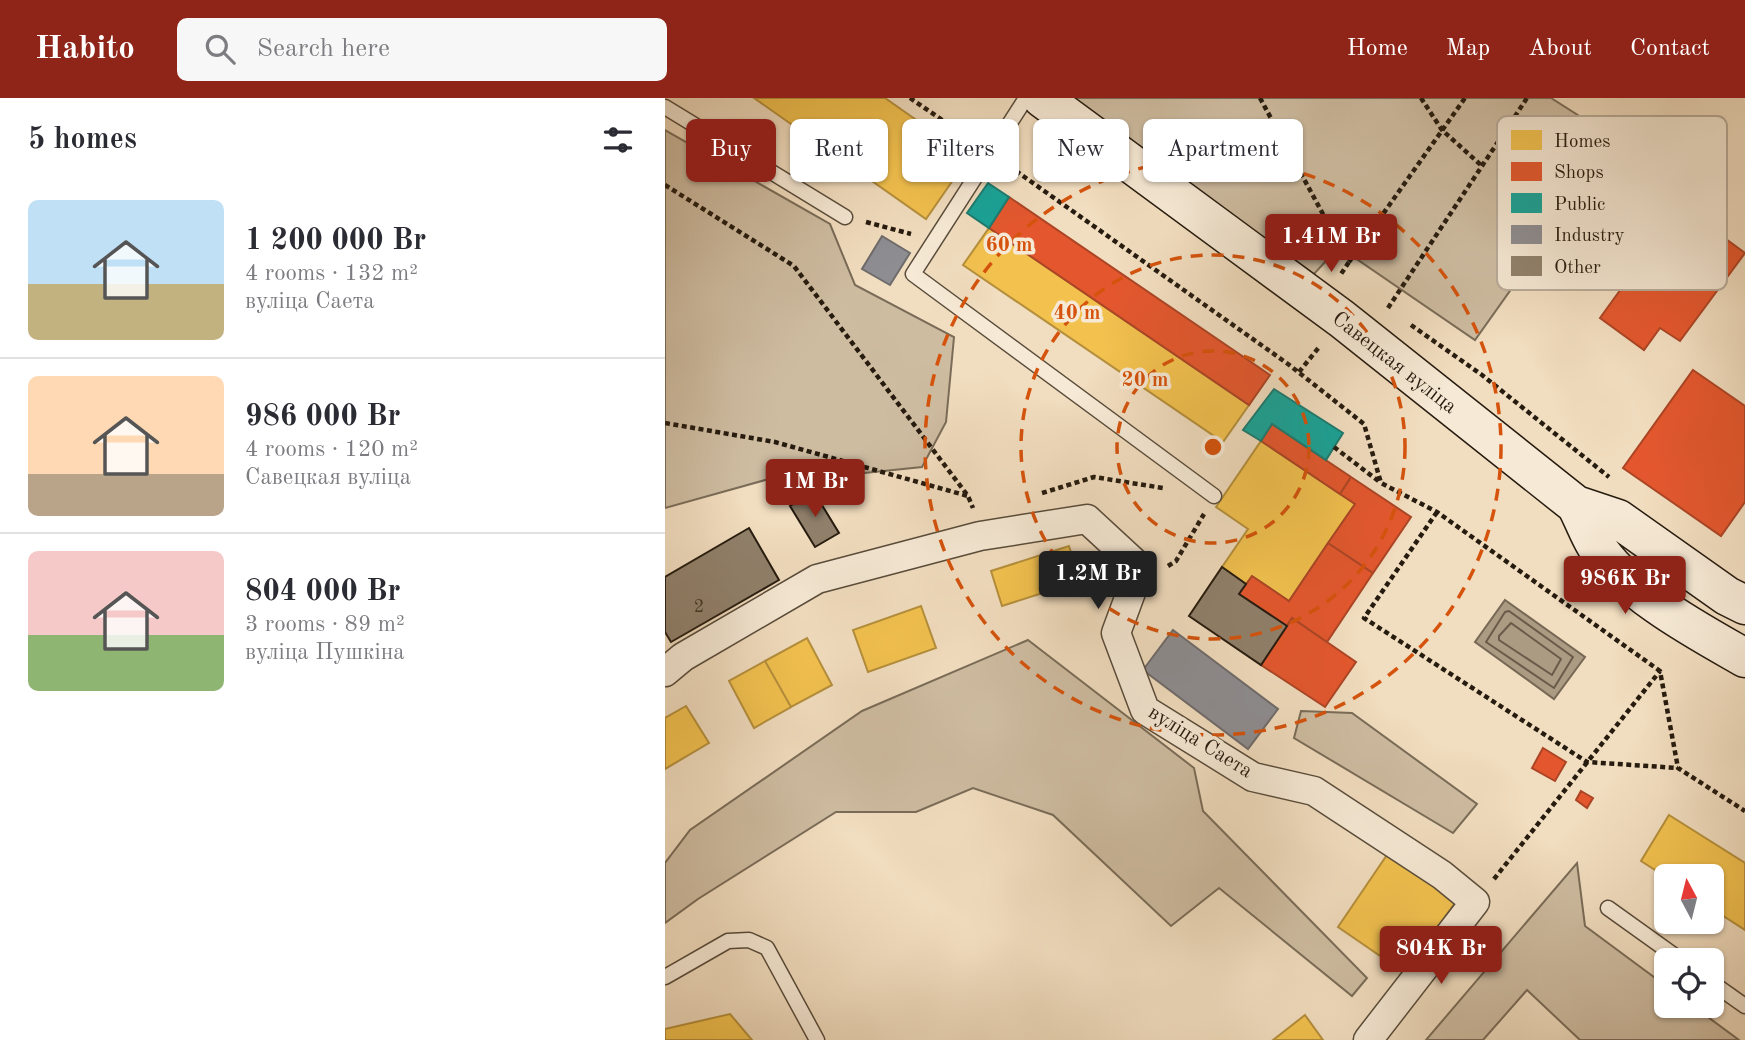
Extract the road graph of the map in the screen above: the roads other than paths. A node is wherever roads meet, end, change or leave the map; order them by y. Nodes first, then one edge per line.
1 (1026, 98) edge
2 (1042, 98) edge
3 (665, 107) edge
4 (845, 217) road end
5 (1214, 496) road end
6 (1576, 505) junction
7 (1745, 605) edge
8 (1745, 658) edge
9 (665, 672) edge
10 (1608, 908) dead end
11 (1664, 948) edge
12 (665, 977) edge
13 (1724, 991) edge
14 (1745, 1006) edge
15 (817, 1040) edge
16 (1368, 1040) edge

1 - 5 lane
2 - 6 main road, Савецкая вуліца
3 - 4 lane
6 - 7 main road, Савецкая вуліца
6 - 8 main road, Савецкая вуліца
9 - 16 street, вуліца Саета
10 - 11 lane
12 - 15 lane
13 - 14 lane

